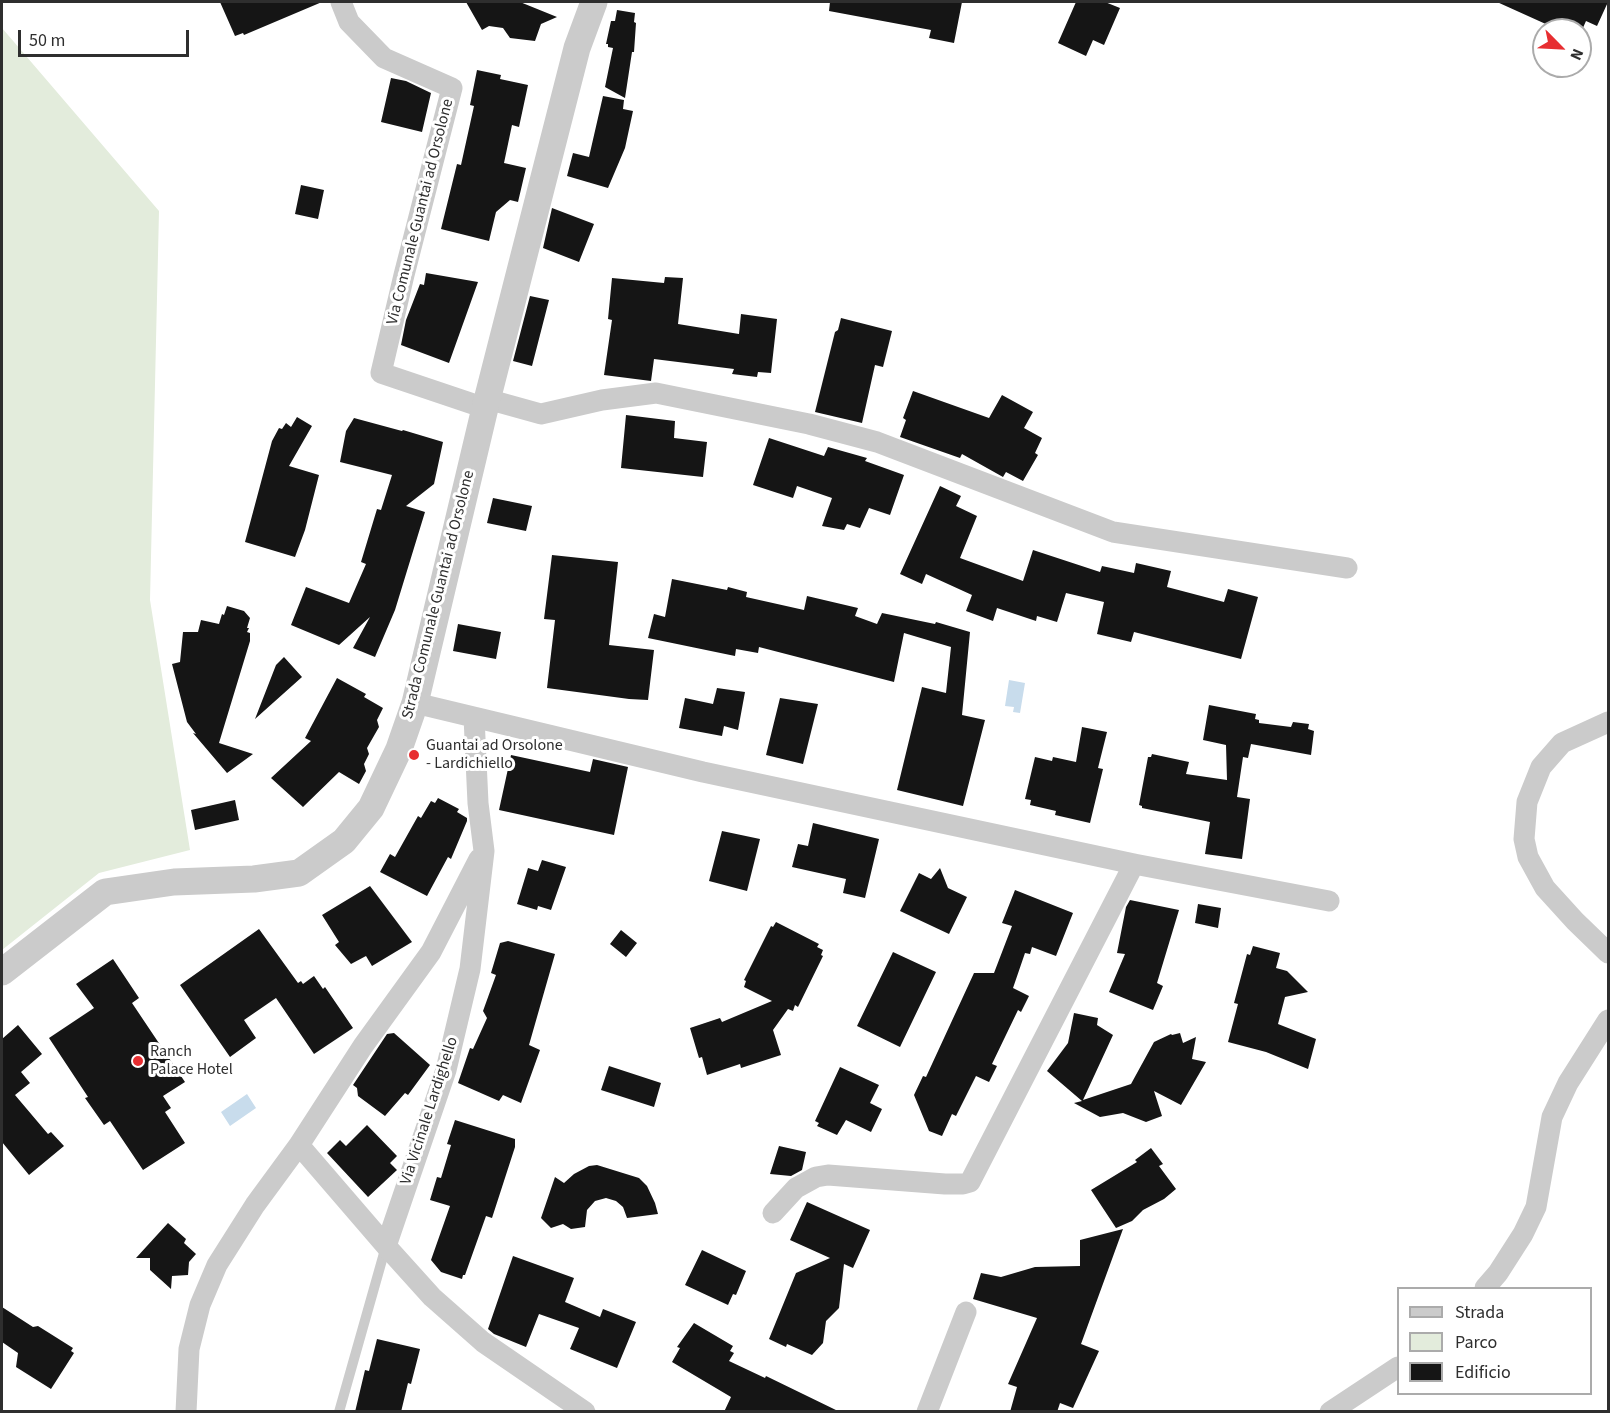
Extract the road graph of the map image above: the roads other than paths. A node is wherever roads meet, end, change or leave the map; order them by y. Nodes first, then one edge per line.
1 (341, 2) edge
2 (594, 2) edge
3 (486, 404) junction
4 (1347, 568) dead end
5 (415, 703) junction
6 (474, 717) junction
7 (1608, 722) edge
8 (484, 851) junction
9 (1134, 864) junction
10 (1329, 902) dead end
11 (1608, 953) edge
12 (2, 972) edge
13 (1608, 1020) edge
14 (299, 1145) junction
15 (773, 1213) dead end
16 (386, 1246) junction
17 (1486, 1287) edge
18 (966, 1312) dead end
19 (1397, 1368) edge
20 (186, 1412) edge
21 (339, 1412) edge
22 (585, 1412) edge
23 (927, 1412) edge
24 (1330, 1412) edge

1 - 3 street, Via Comunale Guantai ad Orsolone
2 - 3 street, Strada Comunale Guantai ad Orsolone
3 - 4 street
3 - 5 street, Strada Comunale Guantai ad Orsolone
5 - 6 street
5 - 12 street, Strada Comunale Guantai ad Orsolone
6 - 8 street, Via Vicinale Lardighello
6 - 9 street
7 - 11 street
8 - 14 street
8 - 16 street, Via Vicinale Lardighello
9 - 10 street
9 - 15 street
13 - 17 street
14 - 16 street
14 - 20 street
16 - 21 lane
16 - 22 street
18 - 23 street
19 - 24 street

